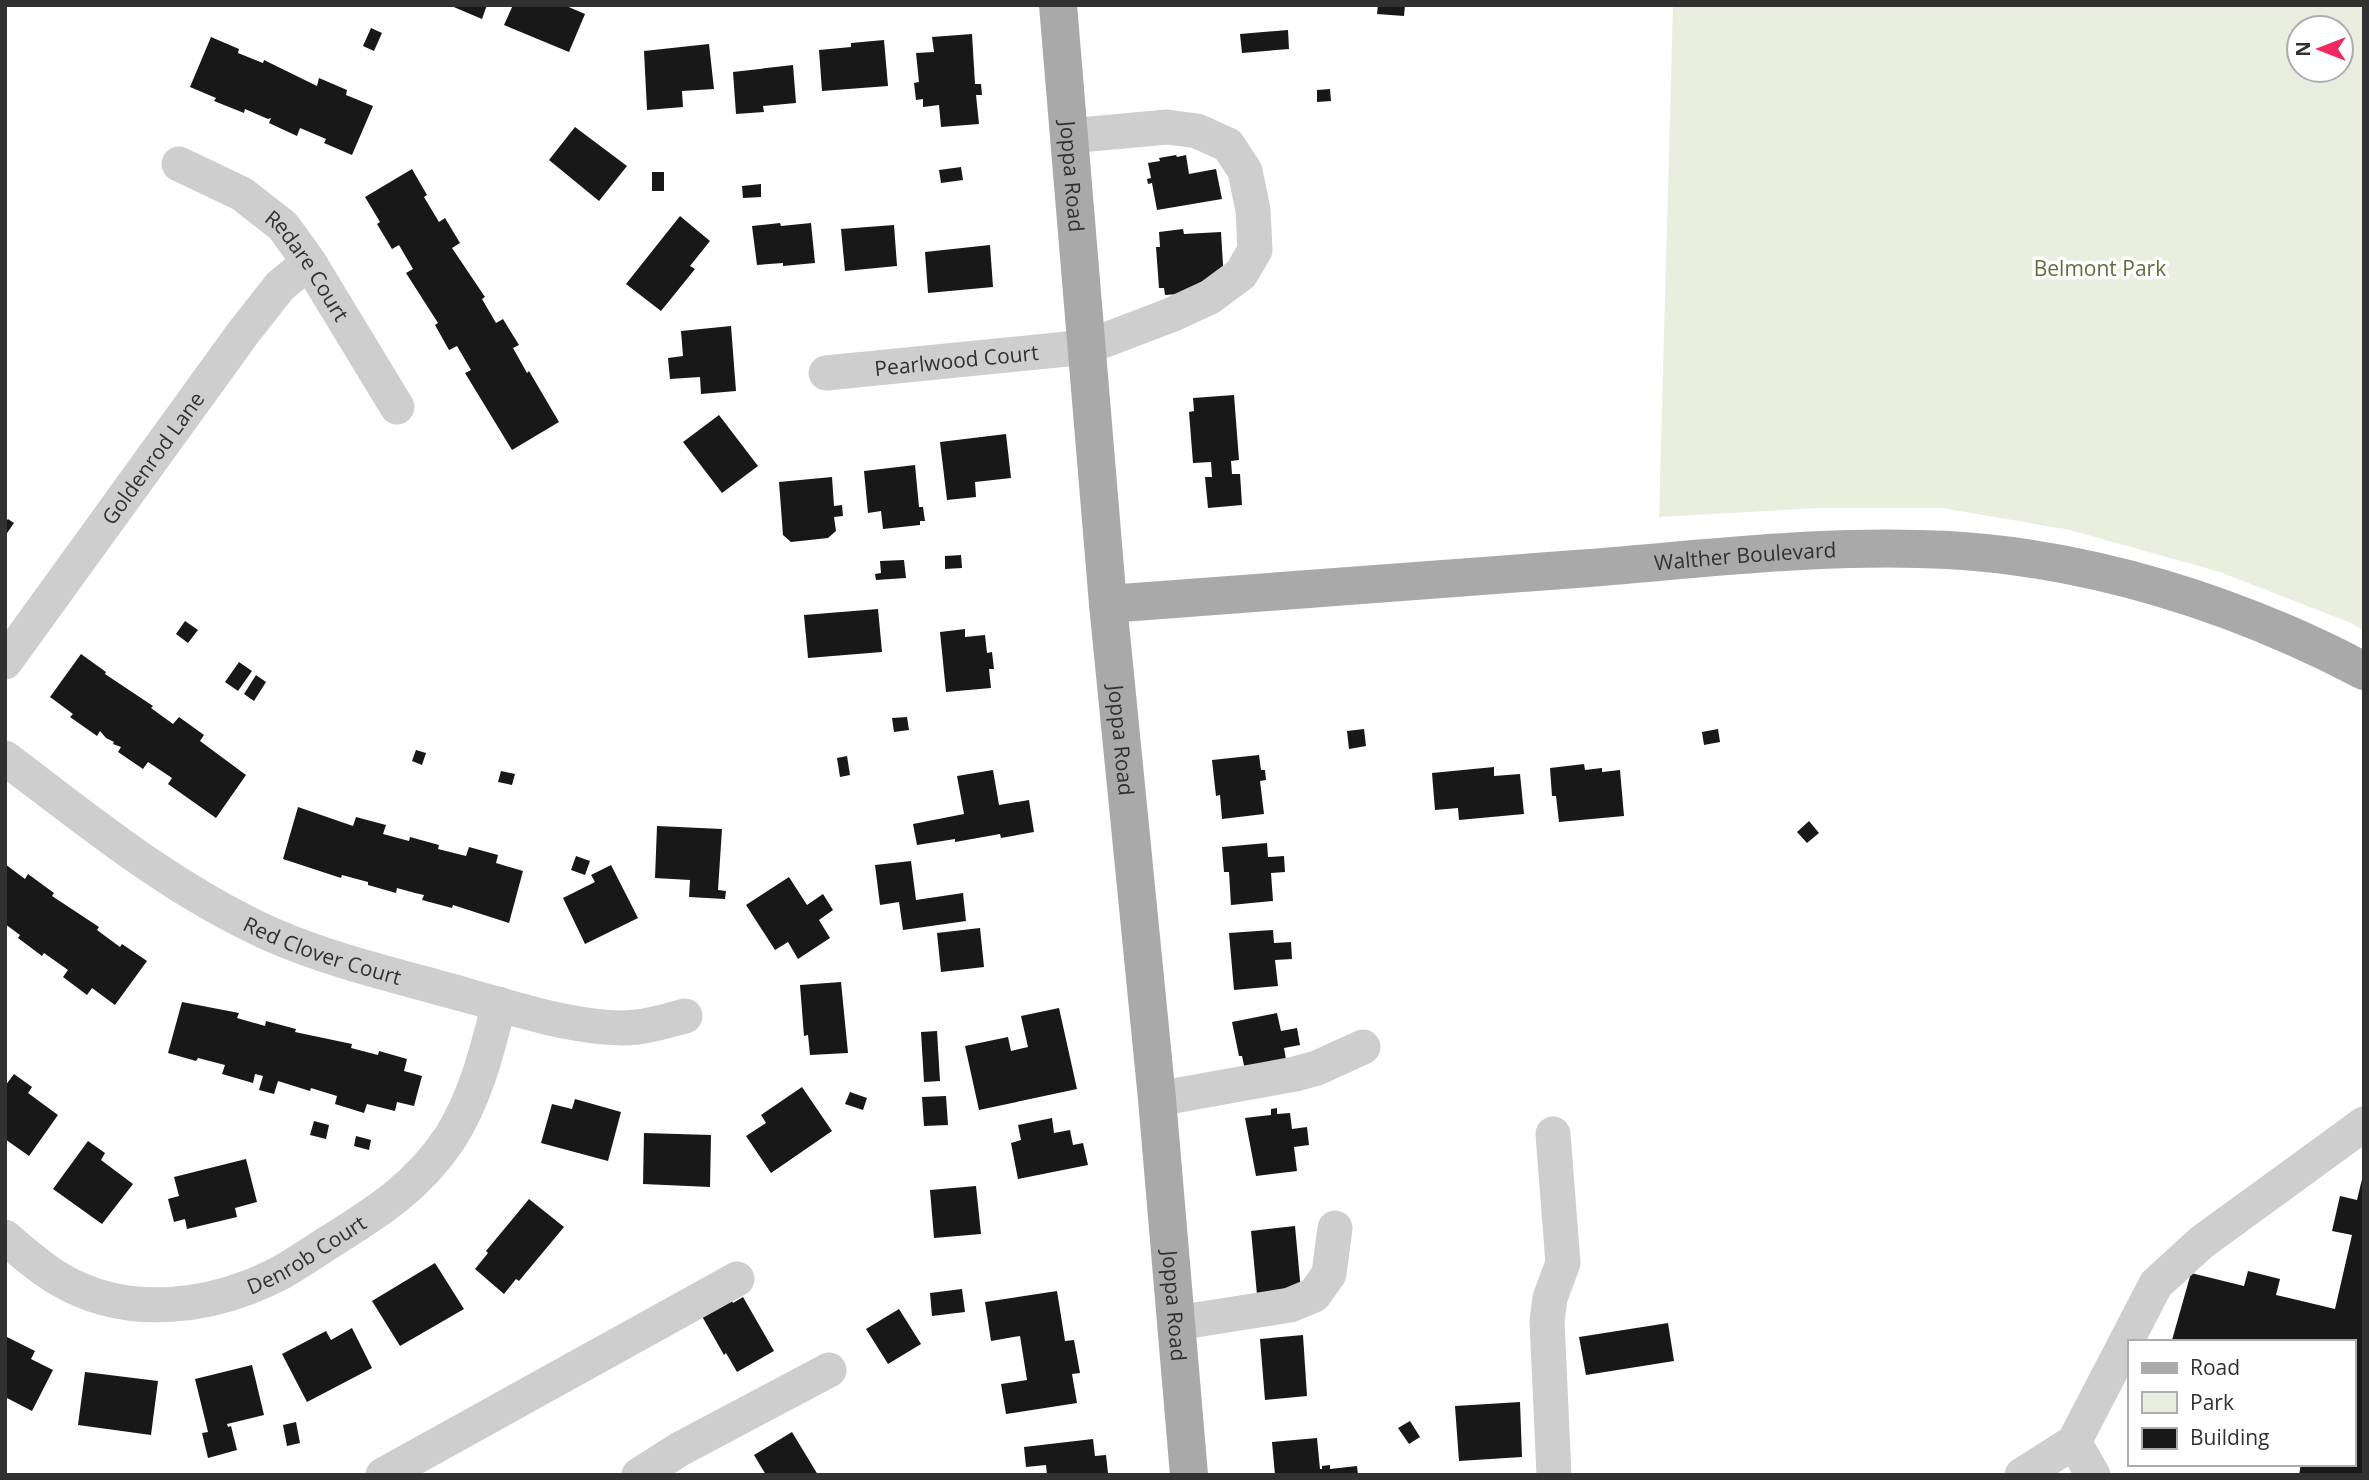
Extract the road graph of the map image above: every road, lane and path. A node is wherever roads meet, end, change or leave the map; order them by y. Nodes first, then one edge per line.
1 (1058, 5) edge
2 (1069, 136) junction
3 (179, 164) dead end
4 (309, 261) junction
5 (1087, 347) junction
6 (827, 373) dead end
7 (397, 407) dead end
8 (1108, 604) junction
9 (5, 662) edge
10 (2364, 671) edge
11 (5, 758) edge
12 (499, 1004) junction
13 (685, 1016) dead end
14 (1363, 1047) dead end
15 (1157, 1099) junction
16 (2364, 1124) edge
17 (1553, 1134) dead end
18 (1335, 1228) dead end
19 (5, 1237) edge
20 (737, 1279) dead end
21 (1177, 1324) junction
22 (829, 1370) dead end
23 (2074, 1442) junction
24 (383, 1475) edge
25 (639, 1475) edge
26 (1189, 1475) edge
27 (1554, 1475) edge
28 (2022, 1475) edge
29 (2093, 1475) edge

1 - 2 main road, Joppa Road
2 - 5 main road, Joppa Road
2 - 5 street, Pearlwood Court
3 - 4 street, Redare Court
4 - 7 street, Redare Court
4 - 9 street, Goldenrod Lane
5 - 6 street, Pearlwood Court
5 - 8 main road, Joppa Road
8 - 10 main road, Walther Boulevard
8 - 15 main road, Joppa Road
11 - 12 street, Red Clover Court
12 - 13 street, Red Clover Court
12 - 19 street, Denrob Court
14 - 15 street
15 - 21 main road, Joppa Road
16 - 23 street
17 - 27 street
18 - 21 street
20 - 24 street
21 - 26 main road, Joppa Road
22 - 25 street
23 - 28 street
23 - 29 street

